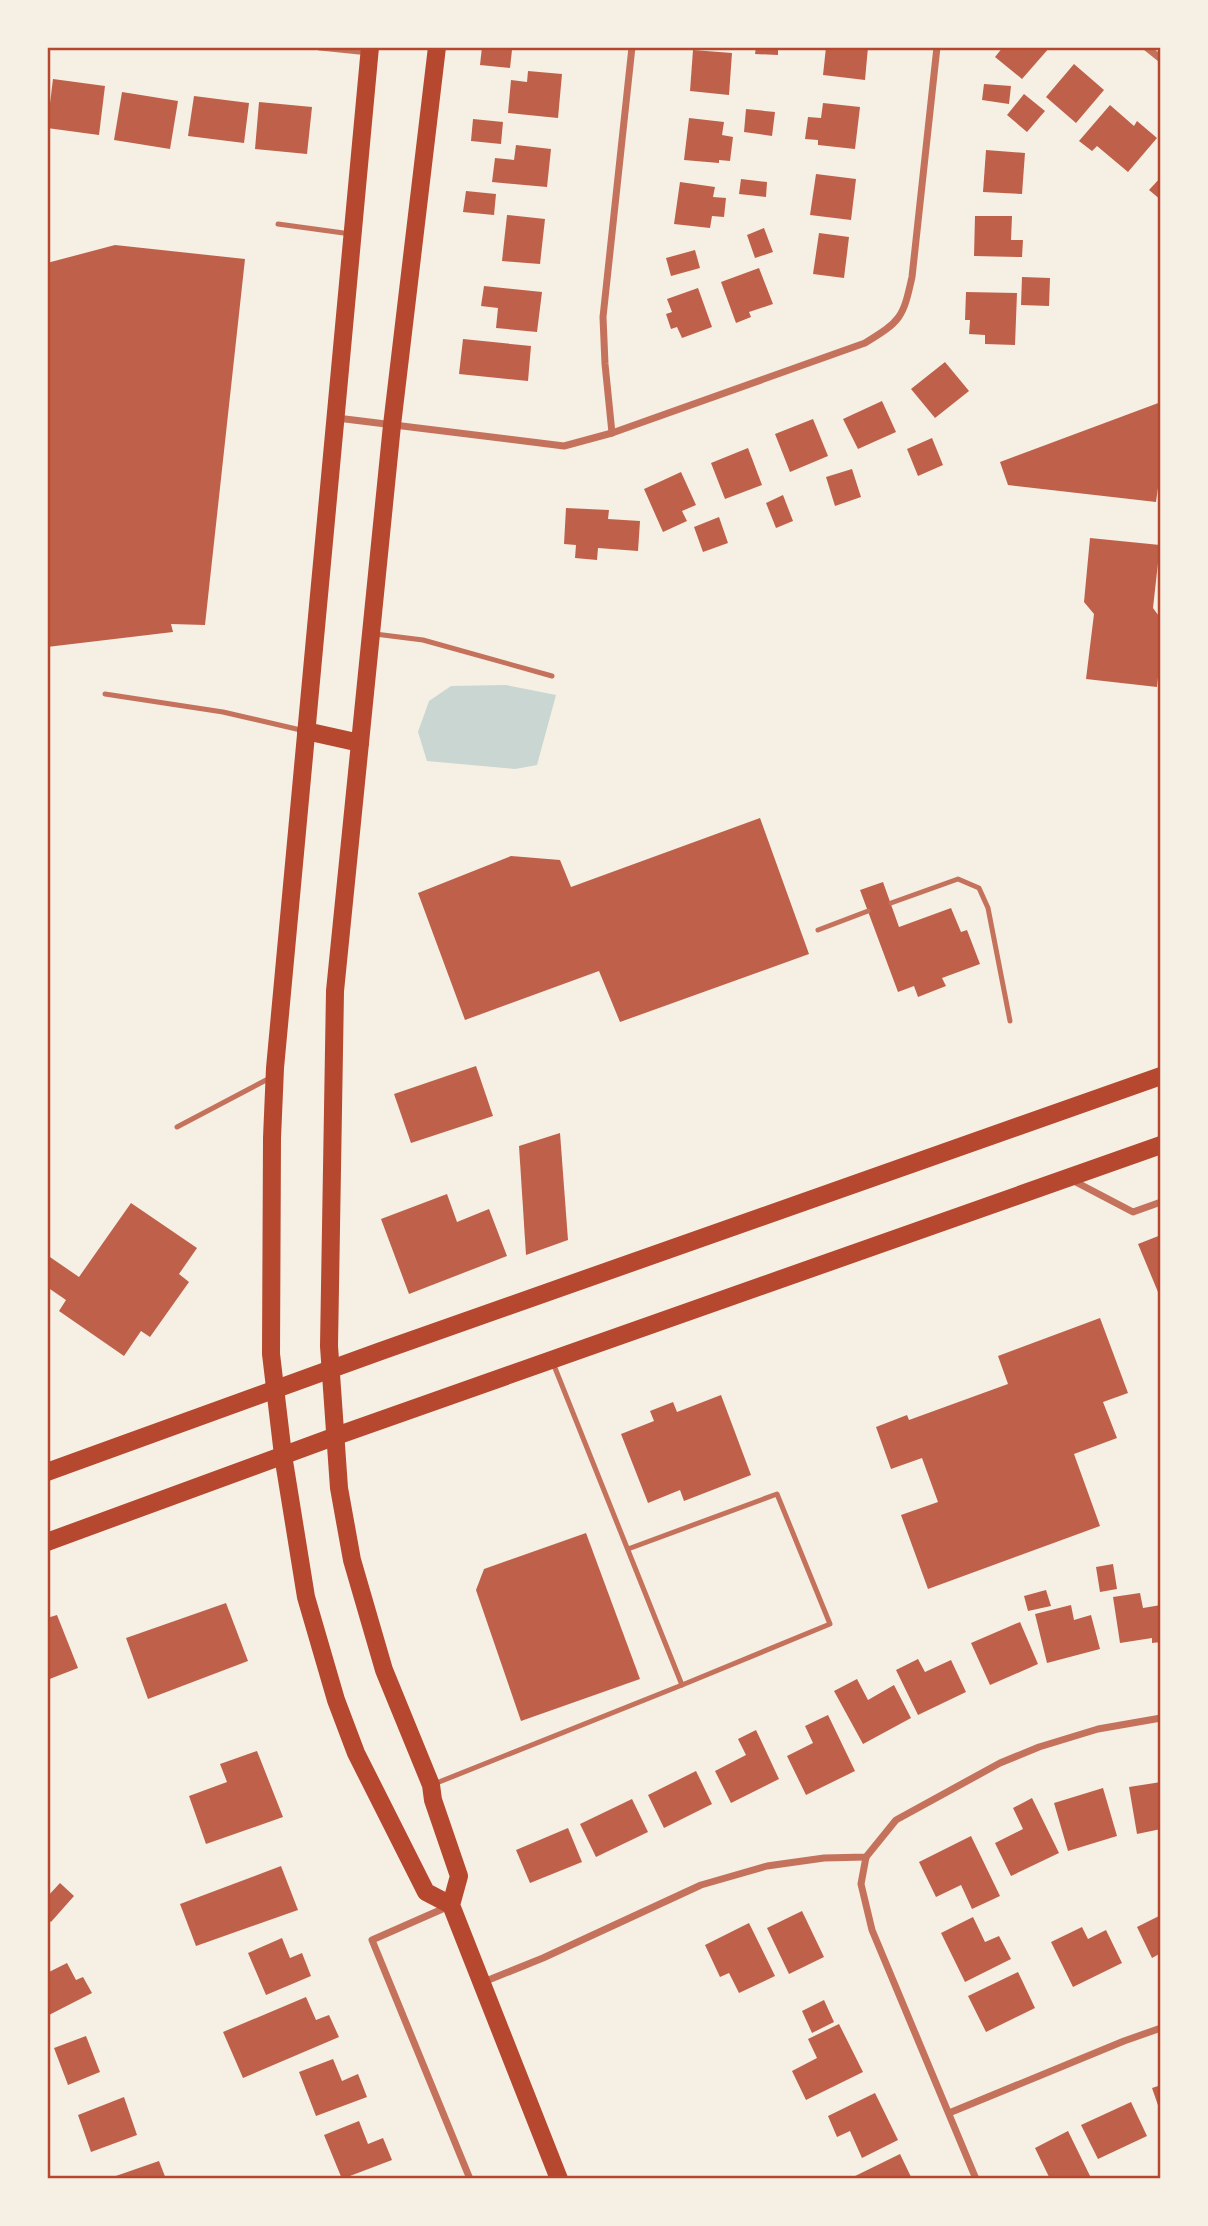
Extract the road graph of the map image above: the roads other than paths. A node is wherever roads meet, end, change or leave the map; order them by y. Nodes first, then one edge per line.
1 (320, 47) edge
2 (437, 47) edge
3 (632, 47) edge
4 (937, 47) edge
5 (1146, 47) edge
6 (370, 50) edge
7 (1161, 60) edge
8 (278, 224) dead end
9 (353, 234) junction
10 (336, 418) junction
11 (392, 425) junction
12 (612, 433) junction
13 (371, 633) junction
14 (552, 676) dead end
15 (105, 694) dead end
16 (306, 731) junction
17 (360, 743) junction
18 (891, 903) dead end
19 (868, 911) dead end
20 (818, 930) dead end
21 (1010, 1021) dead end
22 (275, 1076) junction
23 (1161, 1076) edge
24 (177, 1127) dead end
25 (1161, 1145) edge
26 (1068, 1178) junction
27 (1161, 1202) edge
28 (552, 1360) junction
29 (331, 1368) junction
30 (274, 1389) junction
31 (335, 1436) junction
32 (283, 1455) junction
33 (47, 1472) edge
34 (47, 1542) edge
35 (628, 1549) junction
36 (682, 1685) junction
37 (1161, 1718) edge
38 (431, 1785) junction
39 (866, 1857) junction
40 (451, 1905) junction
41 (480, 1983) junction
42 (1161, 2028) edge
43 (949, 2113) junction
44 (470, 2179) edge
45 (559, 2179) edge
46 (976, 2179) edge

1 - 6 street
2 - 11 main road
3 - 12 street
4 - 12 street
5 - 7 street
6 - 9 main road
8 - 9 lane
9 - 10 main road
10 - 11 street
10 - 16 main road
11 - 12 street
11 - 13 main road
13 - 14 lane
13 - 17 main road
15 - 16 lane
16 - 17 main road
16 - 22 main road
17 - 29 main road
18 - 21 lane
19 - 20 lane
22 - 24 lane
22 - 30 main road
23 - 29 main road
25 - 26 main road
26 - 27 street
26 - 28 main road
28 - 31 main road
28 - 35 lane
29 - 30 main road
29 - 31 main road
30 - 32 main road
30 - 33 main road
31 - 32 main road
31 - 38 main road
32 - 34 main road
32 - 40 main road
35 - 36 lane
35 - 36 lane
36 - 38 lane
37 - 39 street
38 - 40 main road
39 - 41 street
39 - 43 street
40 - 41 main road
40 - 44 street
41 - 45 main road
42 - 43 street
43 - 46 street

